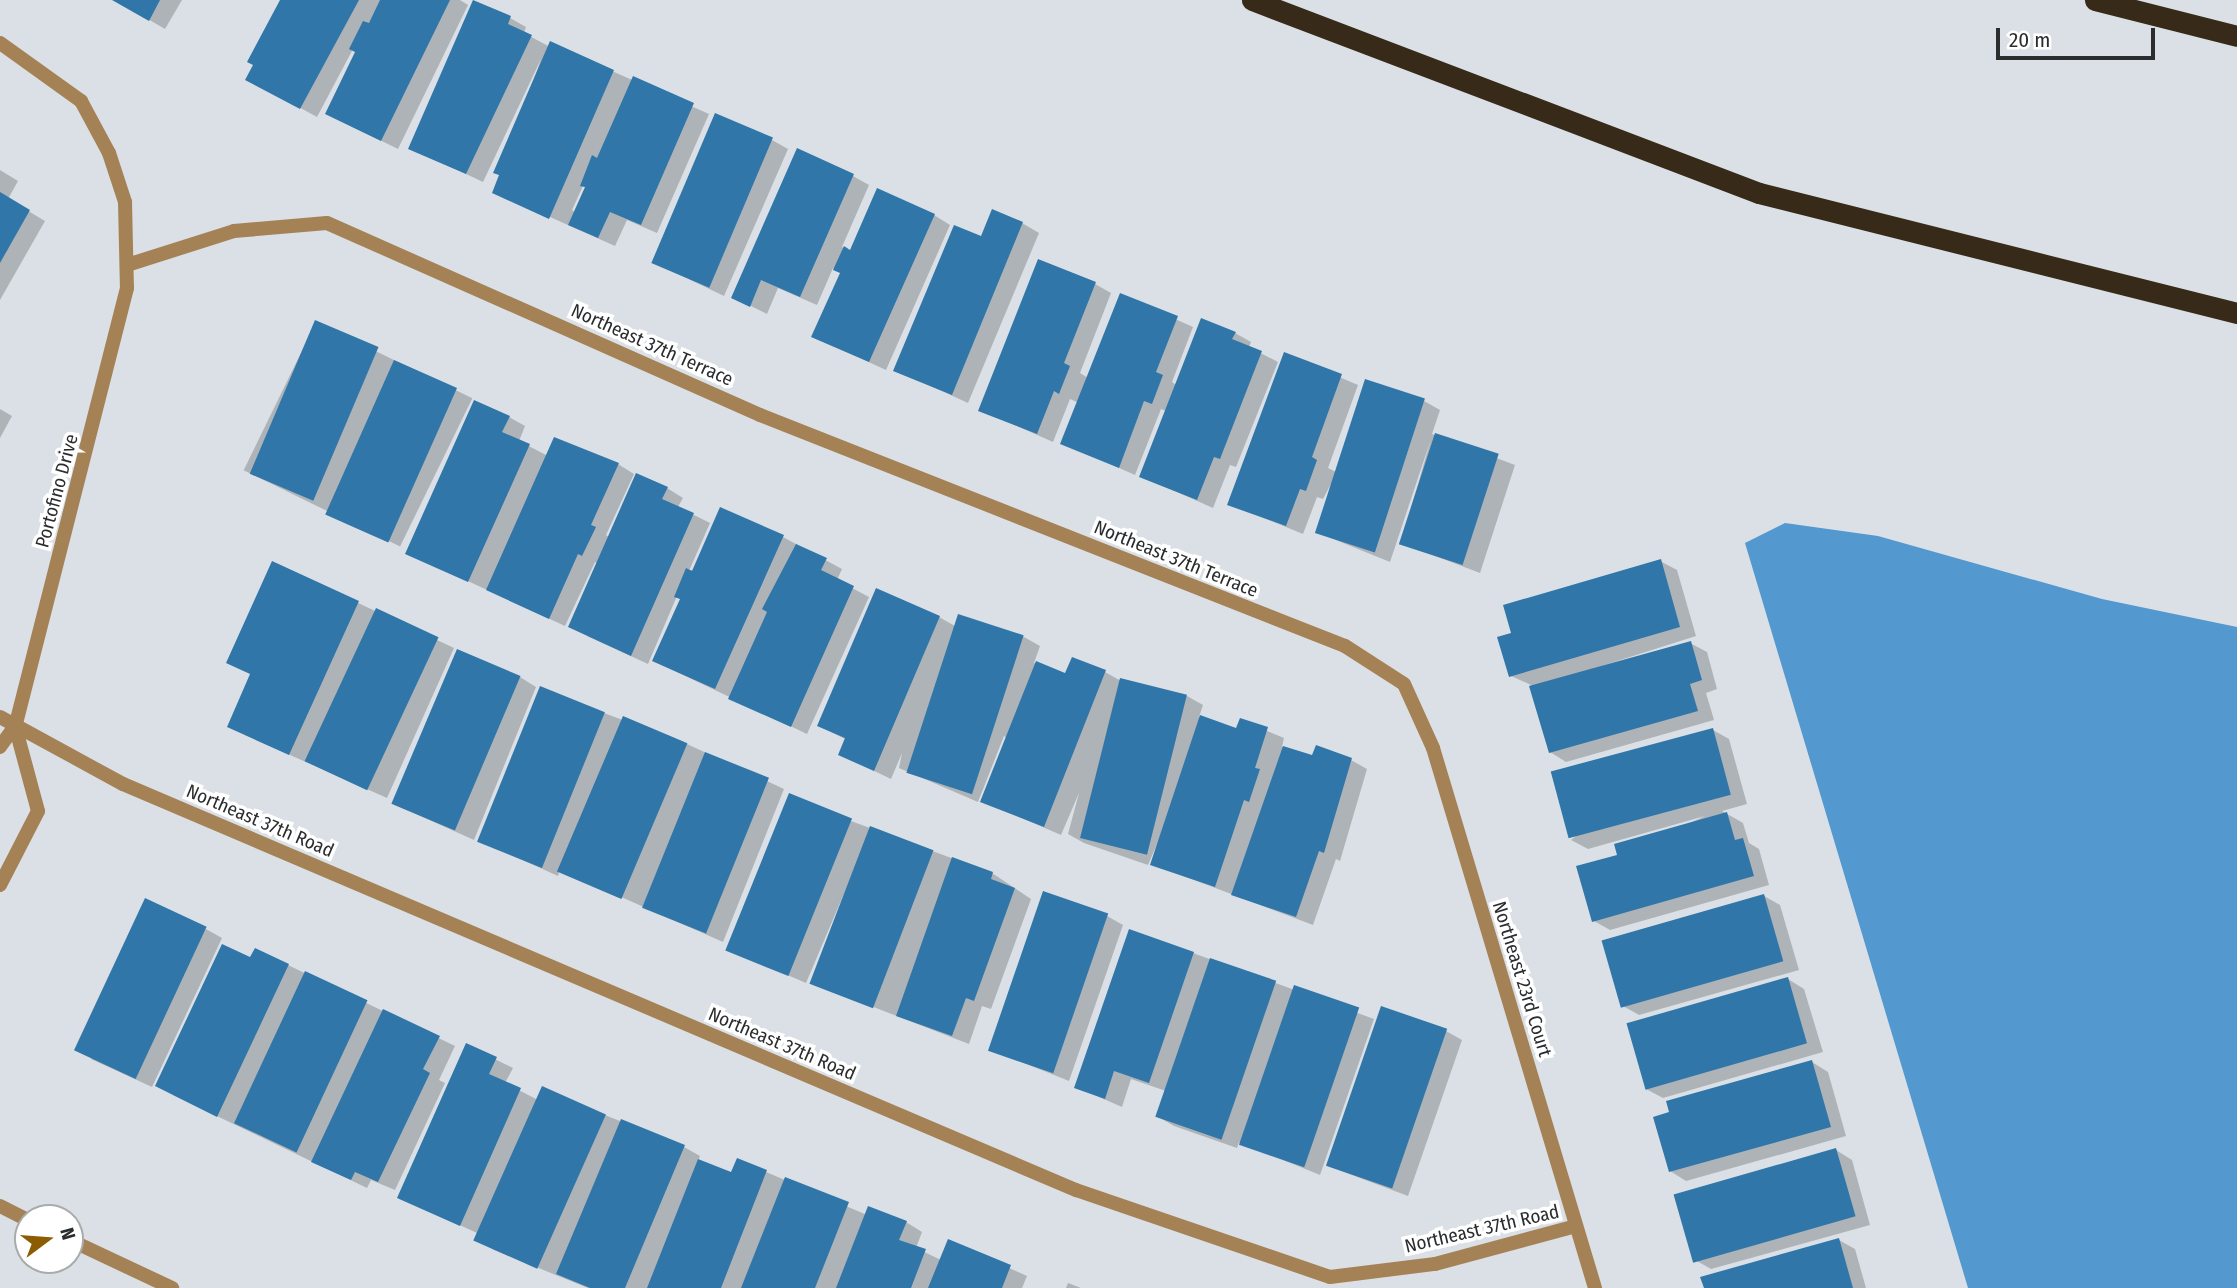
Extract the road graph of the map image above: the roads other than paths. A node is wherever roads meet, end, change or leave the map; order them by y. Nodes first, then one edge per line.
1 (1252, 0) edge
2 (2095, 0) edge
3 (2237, 36) edge
4 (0, 43) edge
5 (127, 265) junction
6 (2237, 313) edge
7 (1404, 684) joint
8 (0, 717) edge
9 (15, 726) junction
10 (0, 747) edge
11 (0, 885) edge
12 (1576, 1226) junction
13 (84, 1247) edge
14 (172, 1288) edge
15 (1595, 1288) edge

1 - 6 highway
2 - 3 highway
4 - 5 street
5 - 7 street, Northeast 37th Terrace
5 - 9 street, Portofino Drive
7 - 12 street, Northeast 23rd Court
8 - 9 street, Northeast 37th Road
9 - 10 street, Portofino Drive
9 - 11 street, Portofino Drive
9 - 12 street, Northeast 37th Road
12 - 15 street, Northeast 23rd Court
13 - 14 street

